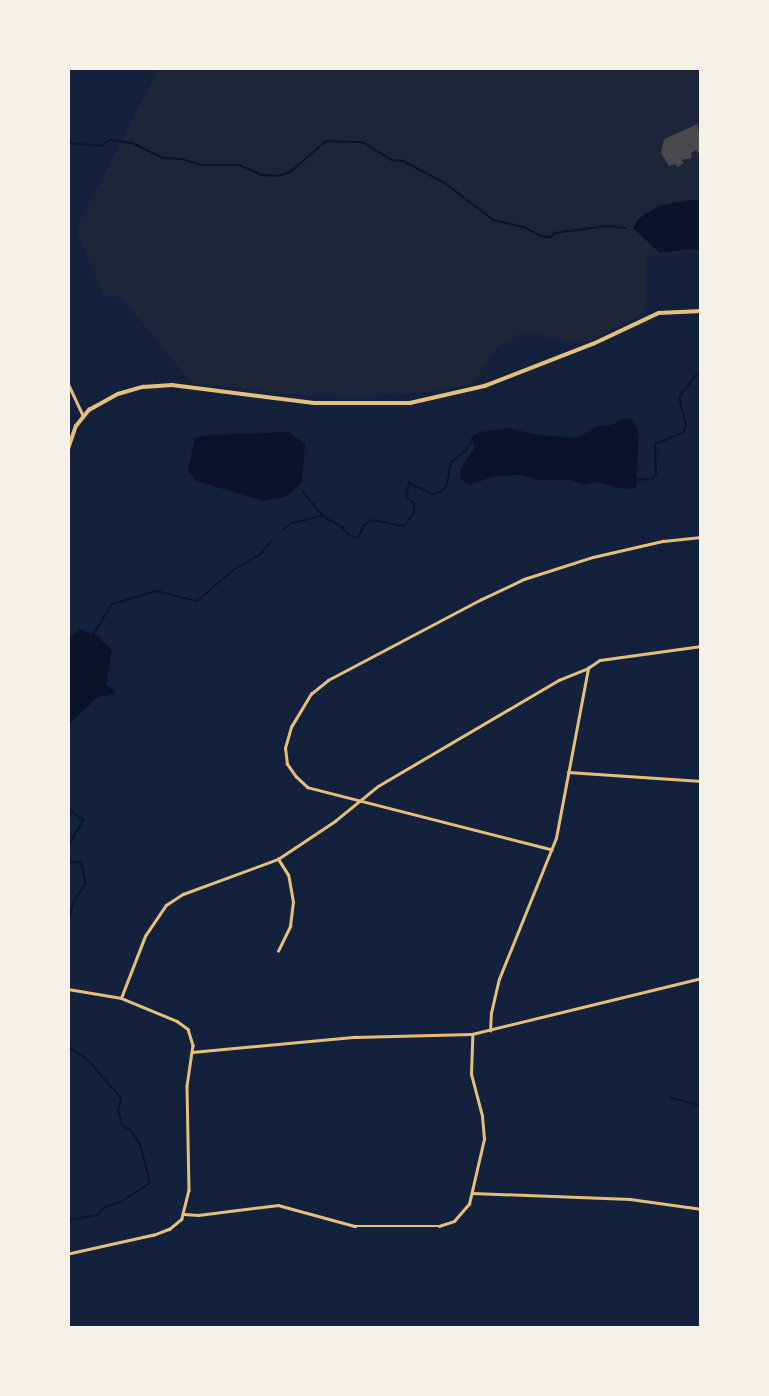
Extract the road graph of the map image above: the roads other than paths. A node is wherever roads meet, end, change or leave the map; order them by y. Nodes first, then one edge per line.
1 (701, 311) edge
2 (68, 383) edge
3 (83, 415) junction
4 (68, 449) edge
5 (701, 537) edge
6 (701, 646) edge
7 (588, 668) junction
8 (568, 772) junction
9 (701, 780) edge
10 (359, 801) junction
11 (552, 850) junction
12 (278, 859) junction
13 (278, 951) dead end
14 (701, 978) edge
15 (68, 989) edge
16 (121, 998) junction
17 (490, 1031) junction
18 (472, 1034) junction
19 (192, 1052) junction
20 (472, 1194) junction
21 (701, 1209) edge
22 (184, 1213) junction
23 (68, 1254) edge

1 - 3 main road
2 - 3 street
3 - 4 main road
5 - 10 street
6 - 7 street
7 - 8 street
7 - 10 street
8 - 9 street
8 - 11 street
10 - 11 street
10 - 12 street
11 - 17 street
12 - 13 street
12 - 16 street
14 - 17 street
15 - 16 street
16 - 19 street
17 - 18 street
18 - 19 street
18 - 20 street
19 - 22 street
20 - 21 street
20 - 22 street
22 - 23 street

